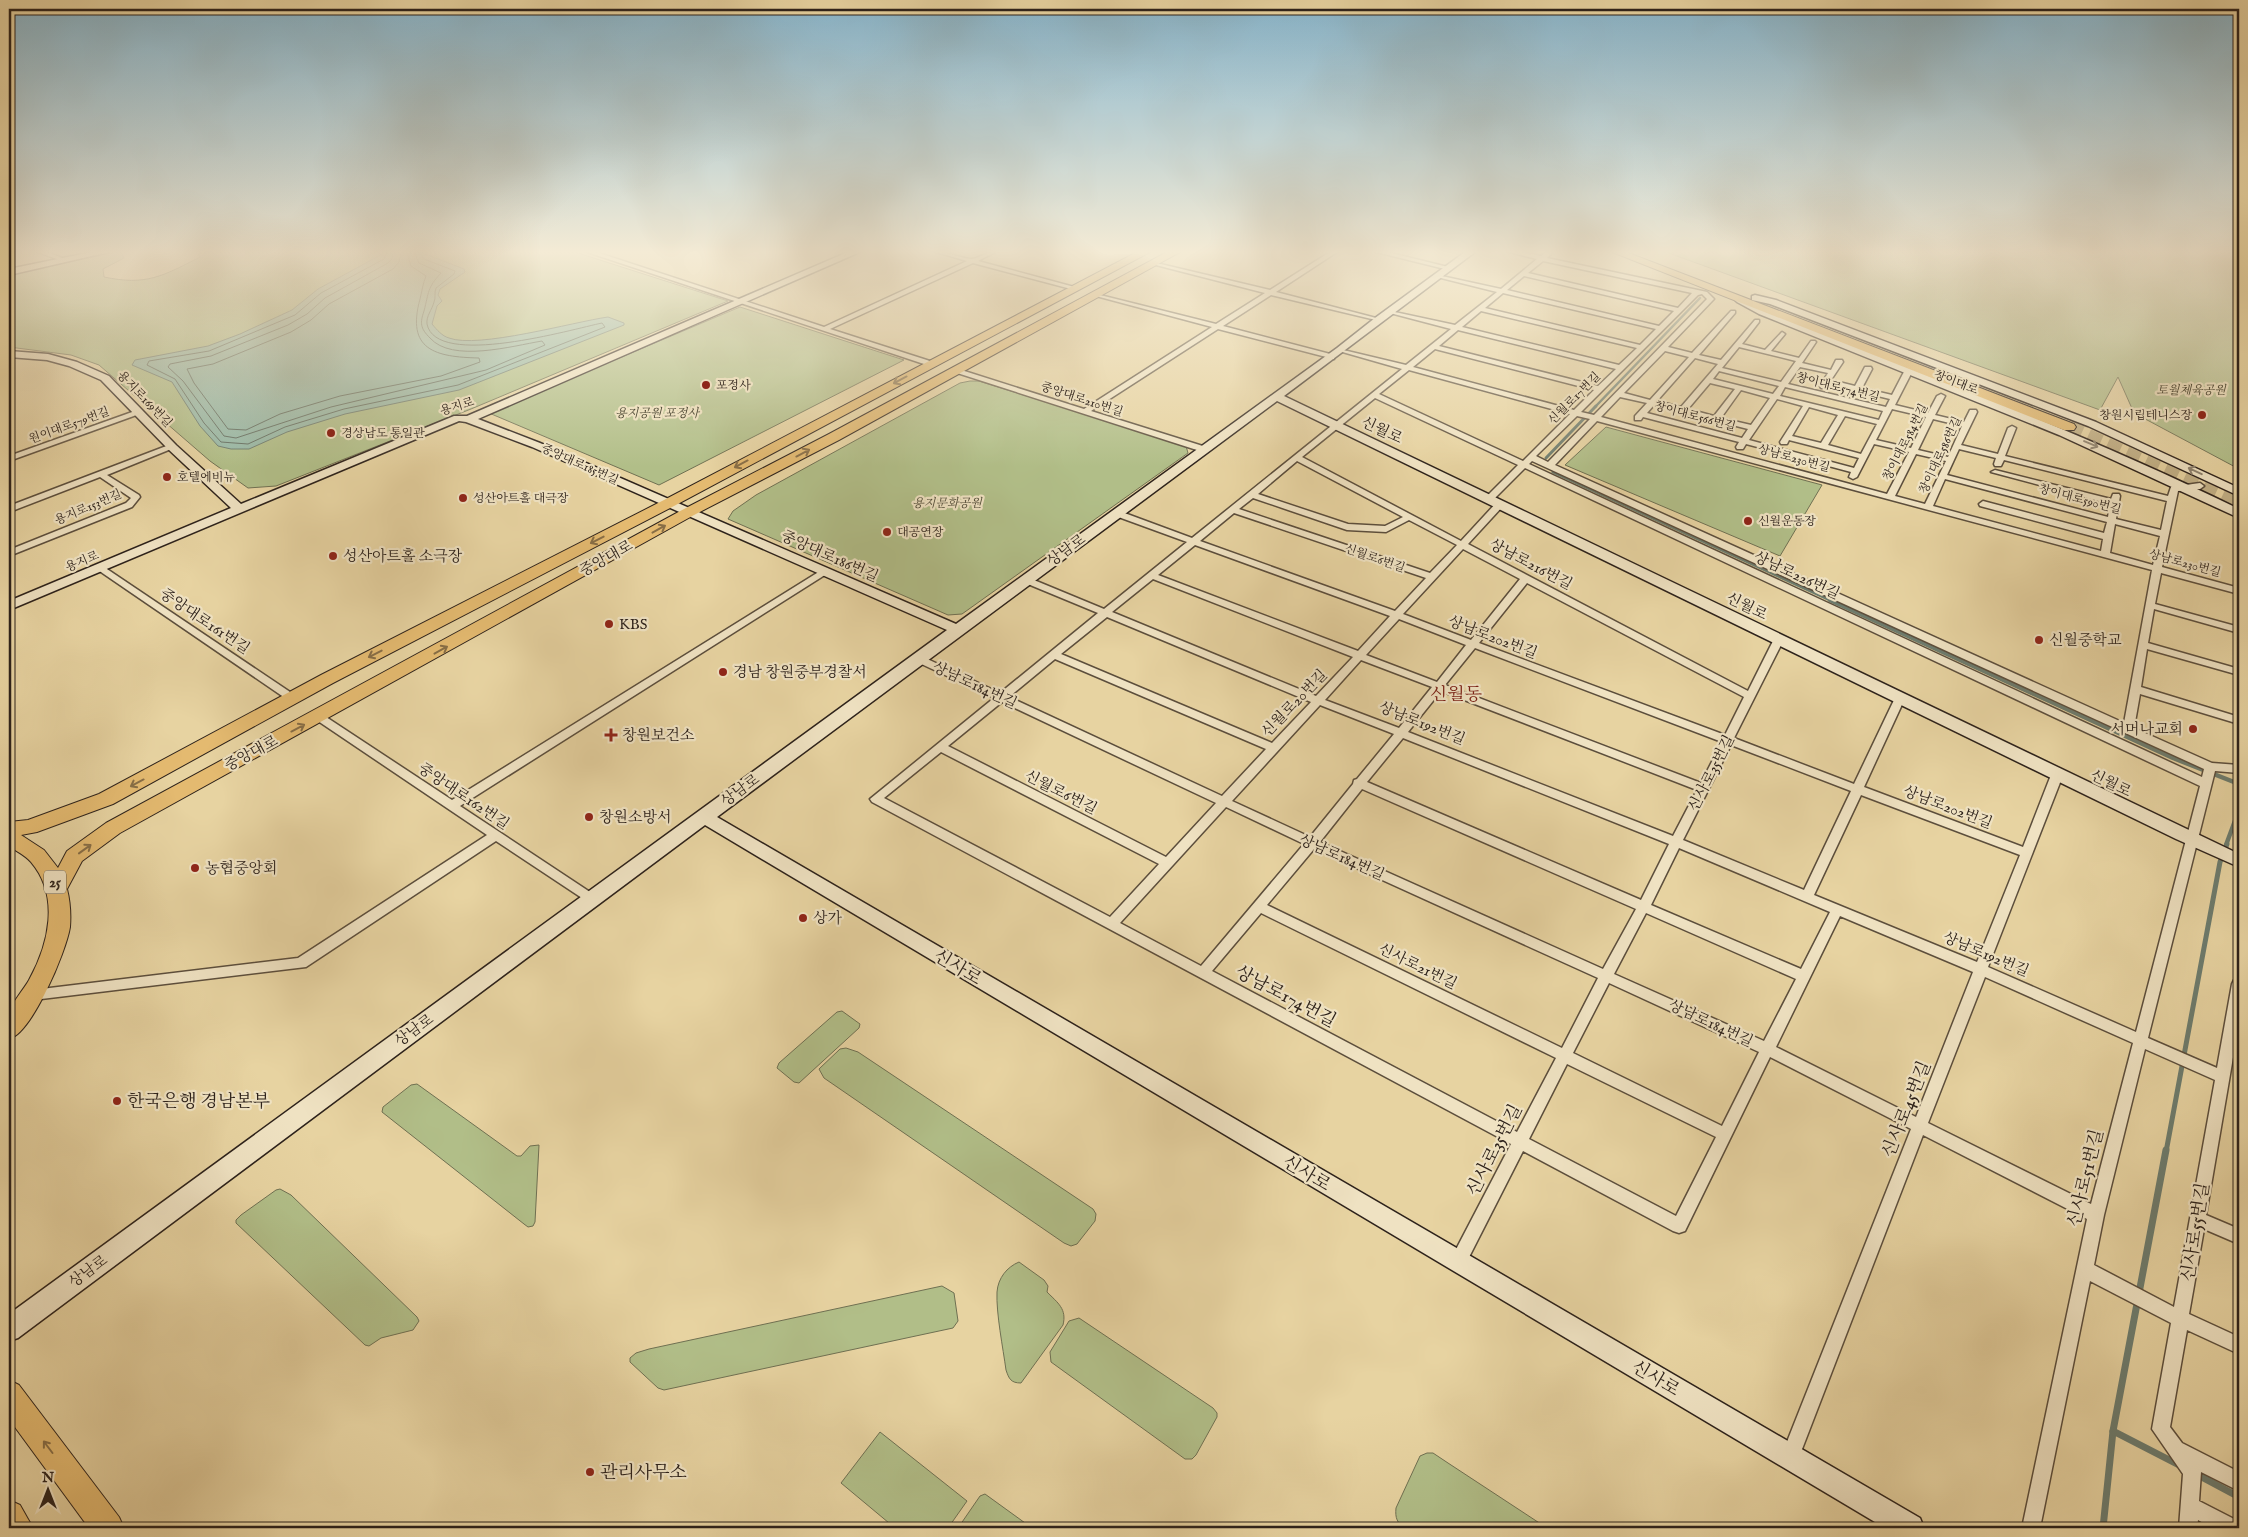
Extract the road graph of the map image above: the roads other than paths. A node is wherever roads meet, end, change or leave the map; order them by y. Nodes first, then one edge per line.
1 (686, 324) edge
2 (814, 324) edge
3 (836, 324) edge
4 (1007, 324) edge
5 (1044, 324) edge
6 (1208, 324) edge
7 (1221, 324) edge
8 (1373, 324) edge
9 (1441, 324) edge
10 (1463, 324) edge
11 (1545, 324) edge
12 (1643, 324) edge
13 (1665, 324) edge
14 (1686, 324) edge
15 (1723, 324) edge
16 (1755, 324) edge
17 (1792, 324) edge
18 (1805, 324) edge
19 (1819, 324) edge
20 (1831, 324) edge
21 (1217, 326) junction
22 (827, 328) junction
23 (1459, 328) junction
24 (1661, 328) junction
25 (1782, 334) dead end
26 (1650, 341) junction
27 (1814, 342) dead end
28 (1737, 345) junction
29 (1664, 346) junction
30 (1434, 347) junction
31 (1641, 347) junction
32 (1341, 350) junction
33 (1767, 352) junction
34 (9, 354) edge
35 (1694, 356) junction
36 (1331, 358) junction
37 (1799, 362) junction
38 (1839, 362) dead end
39 (930, 364) junction
40 (1721, 366) junction
41 (1408, 368) junction
42 (1621, 368) junction
43 (1868, 369) dead end
44 (1909, 370) junction
45 (955, 371) junction
46 (1832, 372) junction
47 (1708, 380) junction
48 (1827, 381) junction
49 (1783, 385) junction
50 (1739, 388) junction
51 (1600, 389) junction
52 (1858, 389) junction
53 (1619, 394) junction
54 (1820, 394) junction
55 (1375, 395) junction
56 (1276, 396) junction
57 (1941, 396) dead end
58 (1774, 397) junction
59 (1894, 398) junction
60 (1652, 402) junction
61 (1807, 405) junction
62 (1889, 408) junction
63 (1683, 410) junction
64 (1084, 412) junction
65 (1973, 412) dead end
66 (138, 413) junction
67 (1579, 413) junction
68 (1642, 414) junction
69 (1842, 414) junction
70 (1931, 416) junction
71 (1595, 417) junction
72 (468, 419) junction
73 (1716, 419) junction
74 (1881, 423) junction
75 (1967, 425) junction
76 (1337, 426) junction
77 (1630, 427) junction
78 (1753, 428) junction
79 (2012, 428) dead end
80 (1788, 436) junction
81 (1872, 440) junction
82 (1744, 441) junction
83 (1823, 446) junction
84 (1957, 446) junction
85 (172, 447) junction
86 (1203, 449) junction
87 (1779, 450) junction
88 (1913, 451) junction
89 (1734, 455) junction
90 (1864, 456) junction
91 (1297, 458) junction
92 (2000, 458) junction
93 (9, 459) edge
94 (1528, 460) junction
95 (1950, 460) junction
96 (1550, 465) junction
97 (1856, 471) junction
98 (1995, 472) junction
99 (100, 474) junction
100 (1943, 476) junction
101 (1848, 486) junction
102 (2118, 486) junction
103 (2200, 486) joint
104 (2233, 486) edge
105 (2187, 487) junction
106 (1989, 488) junction
107 (2239, 492) edge
108 (1253, 495) junction
109 (1890, 497) junction
110 (2172, 500) junction
111 (1495, 501) junction
112 (669, 503) junction
113 (2114, 503) junction
114 (1983, 504) junction
115 (1928, 507) junction
116 (9, 509) edge
117 (240, 510) junction
118 (1234, 510) junction
119 (690, 512) junction
120 (1116, 513) junction
121 (2239, 514) edge
122 (1409, 517) junction
123 (1977, 520) junction
124 (2111, 520) junction
125 (2164, 534) junction
126 (2108, 537) junction
127 (1194, 542) junction
128 (1462, 544) junction
129 (9, 553) edge
130 (2104, 554) junction
131 (101, 568) junction
132 (2157, 568) junction
133 (825, 571) junction
134 (1152, 576) junction
135 (1432, 577) junction
136 (1526, 578) junction
137 (1026, 580) junction
138 (2239, 591) edge
139 (2150, 605) junction
140 (9, 606) edge
141 (1107, 612) junction
142 (1396, 616) junction
143 (958, 630) junction
144 (2239, 630) edge
145 (1779, 639) junction
146 (1471, 645) junction
147 (2143, 645) junction
148 (1054, 655) junction
149 (1359, 658) junction
150 (919, 659) junction
151 (2239, 672) edge
152 (1438, 686) junction
153 (2135, 689) junction
154 (1750, 696) junction
155 (292, 698) junction
156 (1002, 698) junction
157 (1900, 698) junction
158 (1319, 701) junction
159 (319, 717) junction
160 (2239, 720) edge
161 (2128, 729) junction
162 (1400, 732) junction
163 (1727, 741) junction
164 (940, 747) junction
165 (1273, 748) junction
166 (180, 761) junction
167 (2239, 769) edge
168 (2208, 774) junction
169 (2058, 775) junction
170 (1358, 783) junction
171 (193, 784) junction
172 (1702, 788) junction
173 (1858, 790) junction
174 (1225, 802) junction
175 (451, 806) junction
176 (704, 817) junction
177 (9, 829) edge
178 (496, 835) junction
179 (9, 837) edge
180 (1676, 842) junction
181 (2197, 842) junction
182 (1312, 843) junction
183 (2027, 853) junction
184 (2239, 861) edge
185 (1168, 863) junction
186 (57, 888) junction
187 (1807, 897) junction
188 (592, 899) junction
189 (1258, 906) junction
190 (1643, 908) junction
191 (1837, 910) junction
192 (1112, 924) junction
193 (1982, 970) junction
194 (1203, 973) junction
195 (1606, 976) junction
196 (1803, 976) junction
197 (2239, 984) edge
198 (33, 995) junction
199 (9, 1030) edge
200 (2146, 1043) junction
201 (1767, 1049) junction
202 (1564, 1056) junction
203 (2218, 1076) junction
204 (1920, 1125) junction
205 (1724, 1134) junction
206 (1520, 1142) junction
207 (2096, 1214) junction
208 (2197, 1218) junction
209 (1679, 1226) joint
210 (2239, 1237) edge
211 (1458, 1261) junction
212 (2091, 1272) junction
213 (2174, 1315) junction
214 (9, 1329) edge
215 (2239, 1346) edge
216 (9, 1395) edge
217 (2175, 1449) junction
218 (1790, 1457) junction
219 (2239, 1482) edge
220 (2190, 1503) junction
221 (9, 1516) edge
222 (17, 1528) edge
223 (108, 1528) edge
224 (1910, 1528) edge
225 (2031, 1528) edge
226 (2188, 1528) edge
227 (2232, 1528) edge

1 - 72 main road, 용지로
2 - 22 street
3 - 22 street
4 - 39 main road, 중앙대로
5 - 45 main road, 중앙대로
6 - 21 street
7 - 21 street
8 - 32 main road, 상남로
9 - 23 street
10 - 23 street
11 - 31 street
12 - 24 street
13 - 24 street, 신월로17번길
14 - 29 street
15 - 35 street, 창이대로566번길
16 - 28 street
17 - 44 main road
18 - 19 main road, 창이대로
104 -> 20 main road
21 - 36 street
21 - 64 street
22 - 39 street
23 - 30 street
23 - 42 street
24 - 26 street, 신월로17번길
25 - 33 street
26 - 29 street
26 - 31 street, 신월로17번길
27 - 37 street, 창이대로574번길
28 - 33 street, 창이대로574번길
28 - 40 street
29 - 35 street
29 - 53 street
30 - 41 street
30 - 51 street
31 - 42 street, 신월로17번길
32 - 36 main road, 상남로
32 - 41 street, 상남로230번길
33 - 37 street, 창이대로574번길
34 - 66 main road, 용지로169번길
35 - 40 street
35 - 60 street, 창이대로566번길
36 - 56 main road, 상남로
37 - 46 street
37 - 49 street, 창이대로574번길
38 - 46 street
39 -> 112 main road, 중앙대로
40 - 47 street
40 - 49 street
41 - 55 street
41 - 67 street, 상남로230번길
42 - 51 street, 신월로17번길
43 - 52 street
44 - 59 street
44 -> 105 main road
45 - 64 street, 중앙대로210번길
119 -> 45 main road, 중앙대로
46 - 48 street
47 - 50 street
47 - 63 street
48 - 52 street
48 - 54 street
49 - 54 street, 창이대로574번길
49 - 58 street, 창이대로574번길
50 - 58 street
50 - 73 street
51 - 67 street, 신월로17번길
52 - 59 street
53 - 60 street
53 - 71 street
54 - 62 street, 창이대로574번길
55 - 76 street
55 - 94 street, 상남로226번길
56 - 76 main road, 신월로
56 - 86 main road, 상남로
57 - 70 street, 창이대로584번길
58 - 61 street, 창이대로574번길
58 - 78 street, 창이대로574번길
59 - 62 street
60 - 63 street, 창이대로566번길
60 - 68 street, 창이대로566번길
61 - 69 street, 창이대로574번길
61 - 80 street
62 - 70 street, 창이대로574번길
62 - 74 street
63 - 73 street, 창이대로566번길
64 - 86 street, 중앙대로210번길
65 - 75 street, 창이대로586번길
66 - 85 main road, 용지로169번길
66 - 93 street, 원이대로579번길
67 - 71 street, 상남로230번길
67 - 94 street, 신월로17번길
68 - 77 street, 창이대로566번길
68 - 82 street, 창이대로566번길
69 - 74 street
69 - 83 street, 창이대로574번길
70 - 75 street, 창이대로574번길
70 - 88 street, 창이대로584번길
71 - 77 street, 상남로230번길
71 - 96 street
72 - 112 main road, 중앙대로185번길
72 - 117 main road, 용지로
73 - 78 street, 창이대로566번길
74 - 81 street
75 - 84 street, 창이대로586번길
76 - 91 street
76 - 111 main road, 신월로
77 - 89 street, 상남로230번길
78 - 82 street, 창이대로574번길
79 - 92 street
80 - 83 street
80 - 87 street
81 - 88 street
81 - 90 street
82 - 87 street
82 - 89 street, 창이대로574번길
83 - 90 street
84 - 92 street, 창이대로590번길
84 - 95 street, 창이대로586번길
85 - 99 street, 용지로169번길
85 - 117 main road, 용지로169번길
86 - 120 main road, 상남로
87 - 97 street
88 - 95 street
88 - 109 street, 창이대로584번길
89 - 101 street, 상남로230번길
90 - 97 street
91 - 108 street
91 - 122 street, 상남로216번길
92 - 98 street
92 - 102 street, 창이대로590번길
94 - 96 street
94 - 111 street, 신월로17번길
94 - 168 street, 상남로226번길
95 - 100 street, 창이대로586번길
96 - 161 street
97 - 101 street
98 - 106 street
98 - 113 street, 창이대로590번길
99 - 116 street, 용지로169번길
99 - 129 street, 용지로153번길
100 - 106 street, 창이대로590번길
100 - 115 street, 창이대로586번길
101 - 109 street, 상남로230번길
102 - 110 street, 창이대로590번길
102 - 113 street
103 - 104 main road
103 - 105 street
104 - 107 main road
105 - 110 street
105 - 121 main road
106 - 114 street
106 - 124 street, 창이대로590번길
108 - 118 street
108 - 122 street, 신월로6번길
109 - 115 street, 상남로230번길
110 - 125 street
111 - 128 street, 신월로20번길
111 - 145 main road, 신월로
112 - 119 main road, 중앙대로185번길
112 -> 155 main road, 중앙대로
113 - 124 street
114 - 123 street
114 - 126 street, 창이대로590번길
115 - 123 street, 상남로230번길
117 - 131 main road, 용지로
118 - 127 street
118 - 135 street, 신월로6번길
119 - 133 main road, 중앙대로186번길
159 -> 119 main road, 중앙대로
120 - 127 street, 상남로202번길
120 - 137 main road, 상남로
122 - 128 street, 상남로216번길
123 - 130 street, 상남로230번길
124 - 125 street, 창이대로590번길
124 - 126 street
125 - 132 street
126 - 130 street
127 - 134 street
127 - 142 street, 상남로202번길
128 - 135 street, 신월로20번길
128 - 136 street, 상남로216번길
130 - 132 street, 상남로230번길
131 - 140 main road, 용지로
131 - 155 street, 중앙대로161번길
132 - 138 street, 상남로230번길
132 - 139 street
133 - 143 main road, 중앙대로186번길
133 - 175 street
134 - 141 street
134 - 149 street
135 - 142 street, 신월로20번길
136 - 146 street
136 - 154 street, 상남로216번길
137 - 141 street, 상남로192번길
137 - 143 main road, 상남로
139 - 144 street
139 - 147 street
141 - 148 street
141 - 158 street, 상남로192번길
142 - 146 street, 상남로202번길
142 - 149 street, 신월로20번길
143 - 150 main road, 상남로
145 - 154 street, 신사로35번길
145 - 157 main road, 신월로
146 - 152 street
146 - 163 street, 상남로202번길
147 - 151 street
147 - 153 street
148 - 156 street
148 - 165 street
149 - 152 street
149 - 158 street, 신월로20번길
150 - 156 street, 상남로184번길
150 - 176 main road, 상남로
152 - 162 street
152 - 172 street
153 - 160 street
153 - 161 street
154 - 163 street, 신사로35번길
155 - 166 main road, 중앙대로
156 - 164 street
156 - 174 street, 상남로184번길
157 - 169 main road, 신월로
157 - 173 street
158 - 162 street, 상남로192번길
158 - 165 street, 신월로20번길
171 -> 159 main road, 중앙대로
159 - 175 street, 중앙대로162번길
161 - 168 street
162 - 170 street
162 - 180 street, 상남로192번길
163 - 172 street, 신사로35번길
163 - 173 street, 상남로202번길
164 - 185 street, 신월로6번길
164 - 192 street, 상남로174번길
165 - 174 street, 신월로20번길
166 - 171 main road
166 -> 177 main road, 중앙대로
167 - 168 street
168 - 181 street, 신사로51번길
169 - 181 main road, 신월로
169 - 183 street, 신사로45번길
170 - 182 street
170 - 190 street
186 -> 171 main road, 중앙대로
172 - 180 street, 신사로35번길
173 - 183 street, 상남로202번길
173 - 187 street
174 - 182 street, 상남로184번길
174 - 185 street, 신월로20번길
175 - 178 street, 중앙대로162번길
176 - 188 main road, 상남로
176 - 211 main road, 신사로
178 - 188 street, 중앙대로162번길
178 - 198 street
179 - 186 main road, 25
180 - 187 street, 상남로192번길
180 - 190 street, 신사로35번길
181 - 184 main road, 신월로
181 - 200 street, 신사로51번길
182 - 189 street
182 - 195 street, 상남로184번길
183 - 193 street, 신사로45번길
185 - 192 street, 신월로20번길
186 - 198 main road, 25
187 - 191 street, 상남로192번길
188 - 214 main road, 상남로
189 - 194 street
189 - 202 street, 신사로21번길
190 - 195 street, 신사로35번길
190 - 196 street
191 - 193 street, 상남로192번길
191 - 196 street, 상남로184번길
192 - 194 street, 상남로174번길
193 - 200 street, 상남로192번길
193 - 204 street, 신사로45번길
194 - 206 street, 상남로174번길
195 - 201 street, 상남로184번길
195 - 202 street, 신사로35번길
196 - 201 street, 상남로184번길
197 - 203 street, 신사로55번길
198 - 199 main road, 25
200 - 203 street, 상남로192번길
200 - 207 street, 신사로51번길
201 - 204 street, 상남로184번길
201 - 205 street, 상남로184번길
202 - 205 street
202 - 206 street, 신사로35번길
203 - 208 street, 신사로55번길
204 - 207 street, 상남로184번길
204 - 218 street, 신사로45번길
205 - 209 street, 상남로184번길
206 - 209 street, 상남로174번길
206 - 211 street, 신사로35번길
207 - 212 street, 신사로51번길
208 - 210 street
208 - 213 street, 신사로55번길
211 - 218 main road, 신사로
212 - 213 street
212 - 225 street, 신사로51번길
213 - 215 street
213 - 217 street, 신사로55번길
223 -> 216 main road
217 - 219 street
217 - 220 street, 신사로55번길
218 - 224 main road, 신사로
220 - 226 street
220 - 227 street
221 - 222 main road

